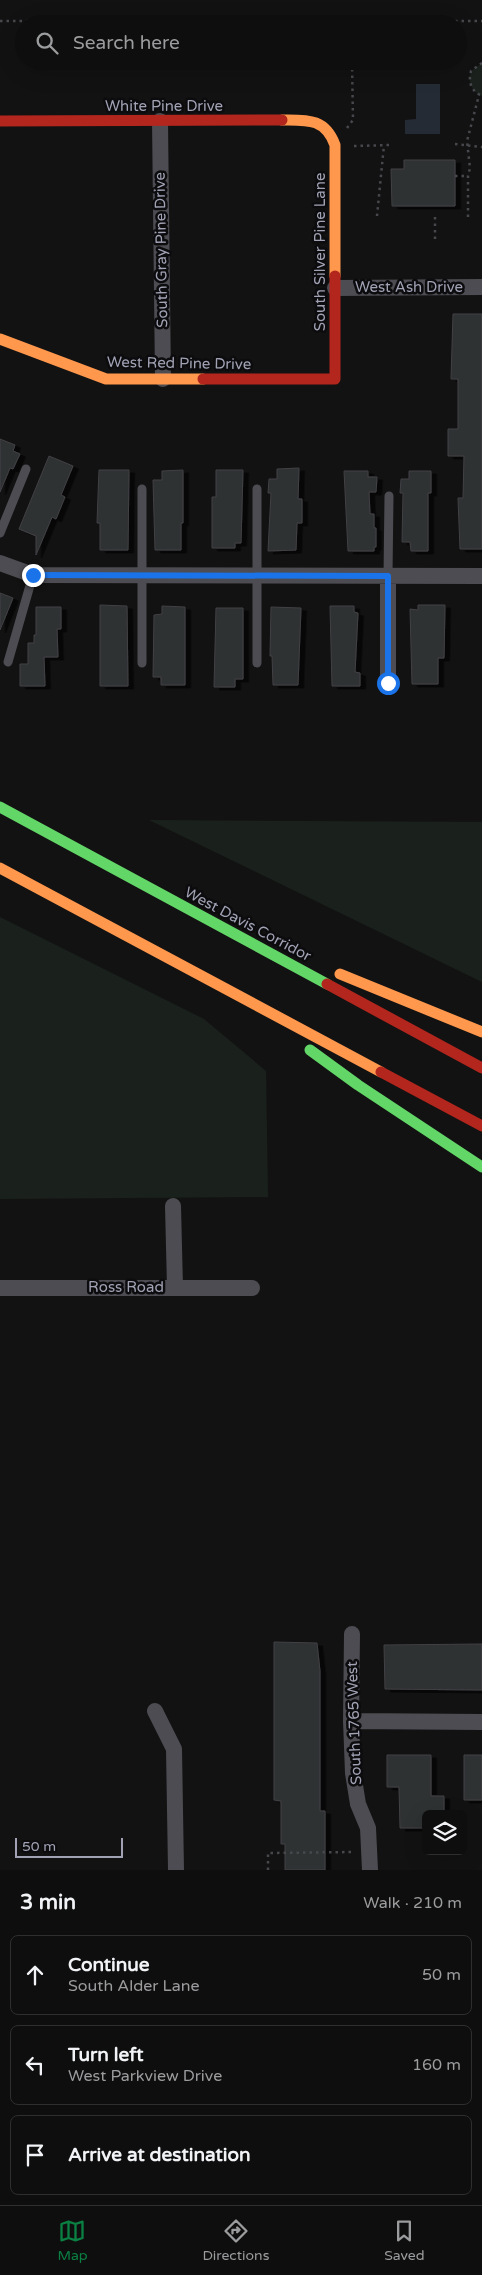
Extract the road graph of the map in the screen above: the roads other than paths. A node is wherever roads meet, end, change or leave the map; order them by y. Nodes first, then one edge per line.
1 (0, 121) edge
2 (160, 121) junction
3 (326, 127) joint
4 (482, 287) edge
5 (336, 288) junction
6 (0, 339) edge
7 (163, 379) junction
8 (335, 379) joint
9 (26, 469) dead end
10 (142, 489) dead end
11 (257, 489) dead end
12 (389, 496) dead end
13 (0, 533) edge
14 (0, 563) edge
15 (33, 575) junction
16 (141, 576) junction
17 (256, 576) junction
18 (388, 576) junction
19 (482, 576) edge
20 (8, 662) dead end
21 (142, 663) dead end
22 (257, 663) dead end
23 (388, 683) dead end
24 (0, 807) edge
25 (0, 868) edge
26 (226, 929) junction
27 (314, 964) dead end
28 (332, 970) dead end
29 (236, 993) junction
30 (482, 1032) edge
31 (482, 1068) edge
32 (482, 1126) edge
33 (482, 1167) edge
34 (173, 1206) dead end
35 (175, 1287) junction
36 (0, 1288) edge
37 (252, 1288) dead end
38 (352, 1634) dead end
39 (155, 1711) dead end
40 (351, 1721) junction
41 (482, 1722) edge
42 (176, 1870) edge
43 (370, 1870) edge

1 - 2 main road, White Pine Drive
2 - 3 main road, White Pine Drive
2 - 7 street, South Gray Pine Drive
3 - 5 main road, South Silver Pine Lane
4 - 5 street, West Ash Drive
5 - 8 main road, South Silver Pine Lane
6 - 7 main road, West Red Pine Drive
7 - 8 main road, West Red Pine Drive
9 - 13 lane
10 - 16 lane
11 - 17 lane
12 - 18 lane
14 - 15 street
15 - 16 street
15 - 20 lane
16 - 17 street
16 - 21 lane
17 - 18 street
17 - 22 lane
18 - 19 street
18 - 23 street
24 - 26 main road, West Davis Corridor
25 - 29 main road
26 - 27 main road
26 - 31 main road, West Davis Corridor
28 - 30 main road
29 - 32 main road
29 - 33 main road
34 - 35 street
35 - 36 street, Ross Road
35 - 37 street, Ross Road
38 - 40 street, South 1765 West
39 - 42 street
40 - 41 street
40 - 43 street, South 1765 West

